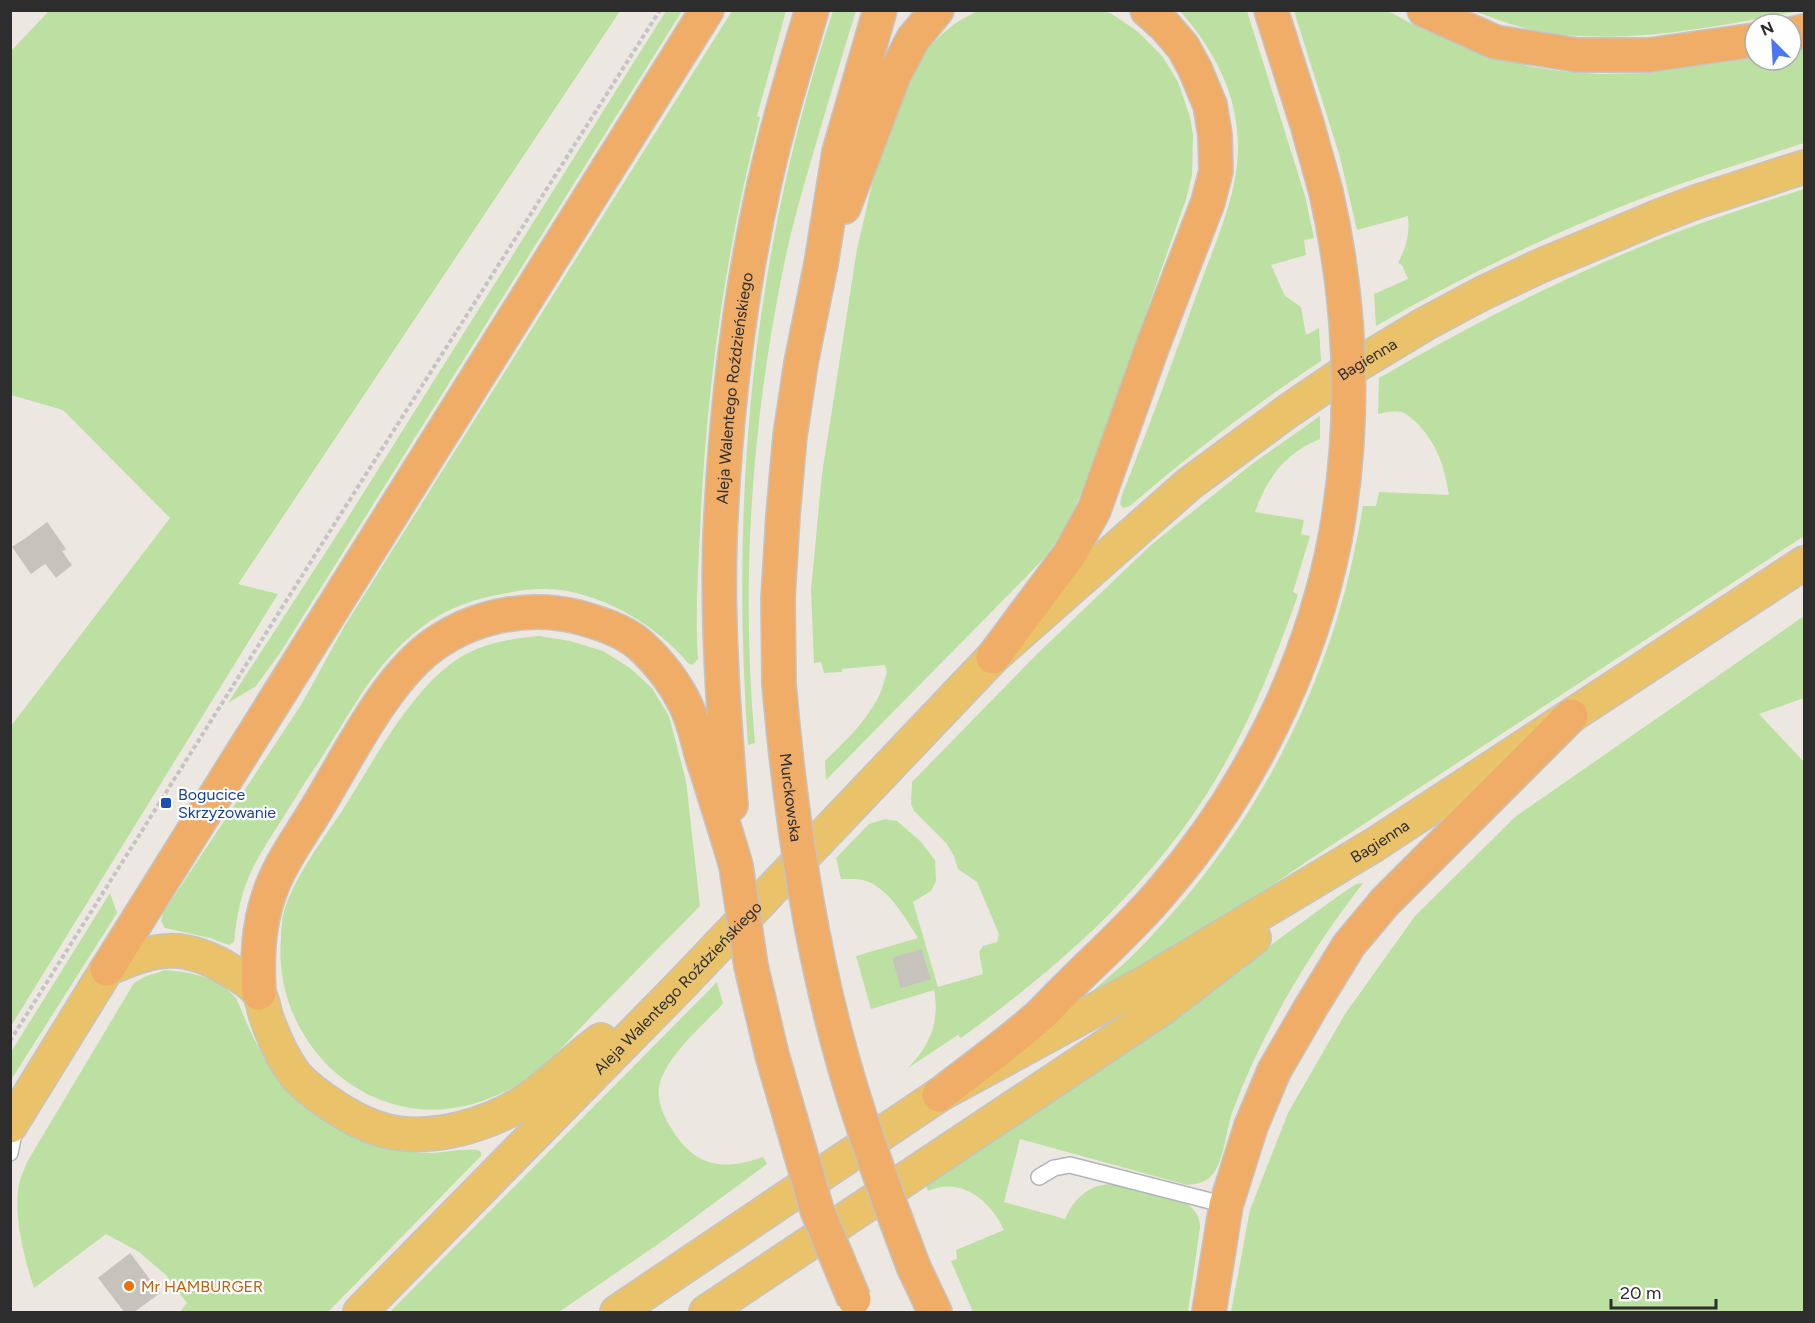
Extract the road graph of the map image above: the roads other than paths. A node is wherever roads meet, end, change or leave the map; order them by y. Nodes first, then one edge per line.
1 (707, 10) edge
2 (812, 10) edge
3 (880, 10) edge
4 (937, 10) edge
5 (1147, 10) edge
6 (1270, 10) edge
7 (1424, 10) edge
8 (1743, 42) edge
9 (1804, 167) edge
10 (822, 264) junction
11 (1804, 564) edge
12 (993, 657) junction
13 (1571, 716) junction
14 (718, 772) junction
15 (1374, 845) junction
16 (107, 969) junction
17 (682, 984) junction
18 (259, 993) junction
19 (939, 1095) junction
20 (14, 1120) edge
21 (10, 1153) edge
22 (1039, 1176) dead end
23 (1226, 1205) junction
24 (857, 1306) edge
25 (360, 1312) edge
26 (617, 1312) edge
27 (706, 1312) edge
28 (935, 1312) edge
29 (1209, 1312) edge

1 - 16 highway
2 - 14 highway, Aleja Walentego Roździeńskiego
3 - 10 highway
4 - 10 highway
5 - 12 highway
6 - 19 highway, bridge
7 - 8 highway
9 - 12 main road, Bagienna
10 - 28 highway, Murckowska, bridge
11 - 13 main road, Bagienna
12 - 17 main road, Aleja Walentego Roździeńskiego
13 - 15 main road, Bagienna
13 - 23 highway
14 - 18 highway
14 - 24 highway, bridge
15 - 19 main road, Bagienna
15 - 27 main road
16 - 18 main road
16 - 20 main road
17 - 18 main road
17 - 25 main road, Aleja Walentego Roździeńskiego
19 - 26 main road
20 - 21 lane
22 - 23 lane
23 - 29 highway

